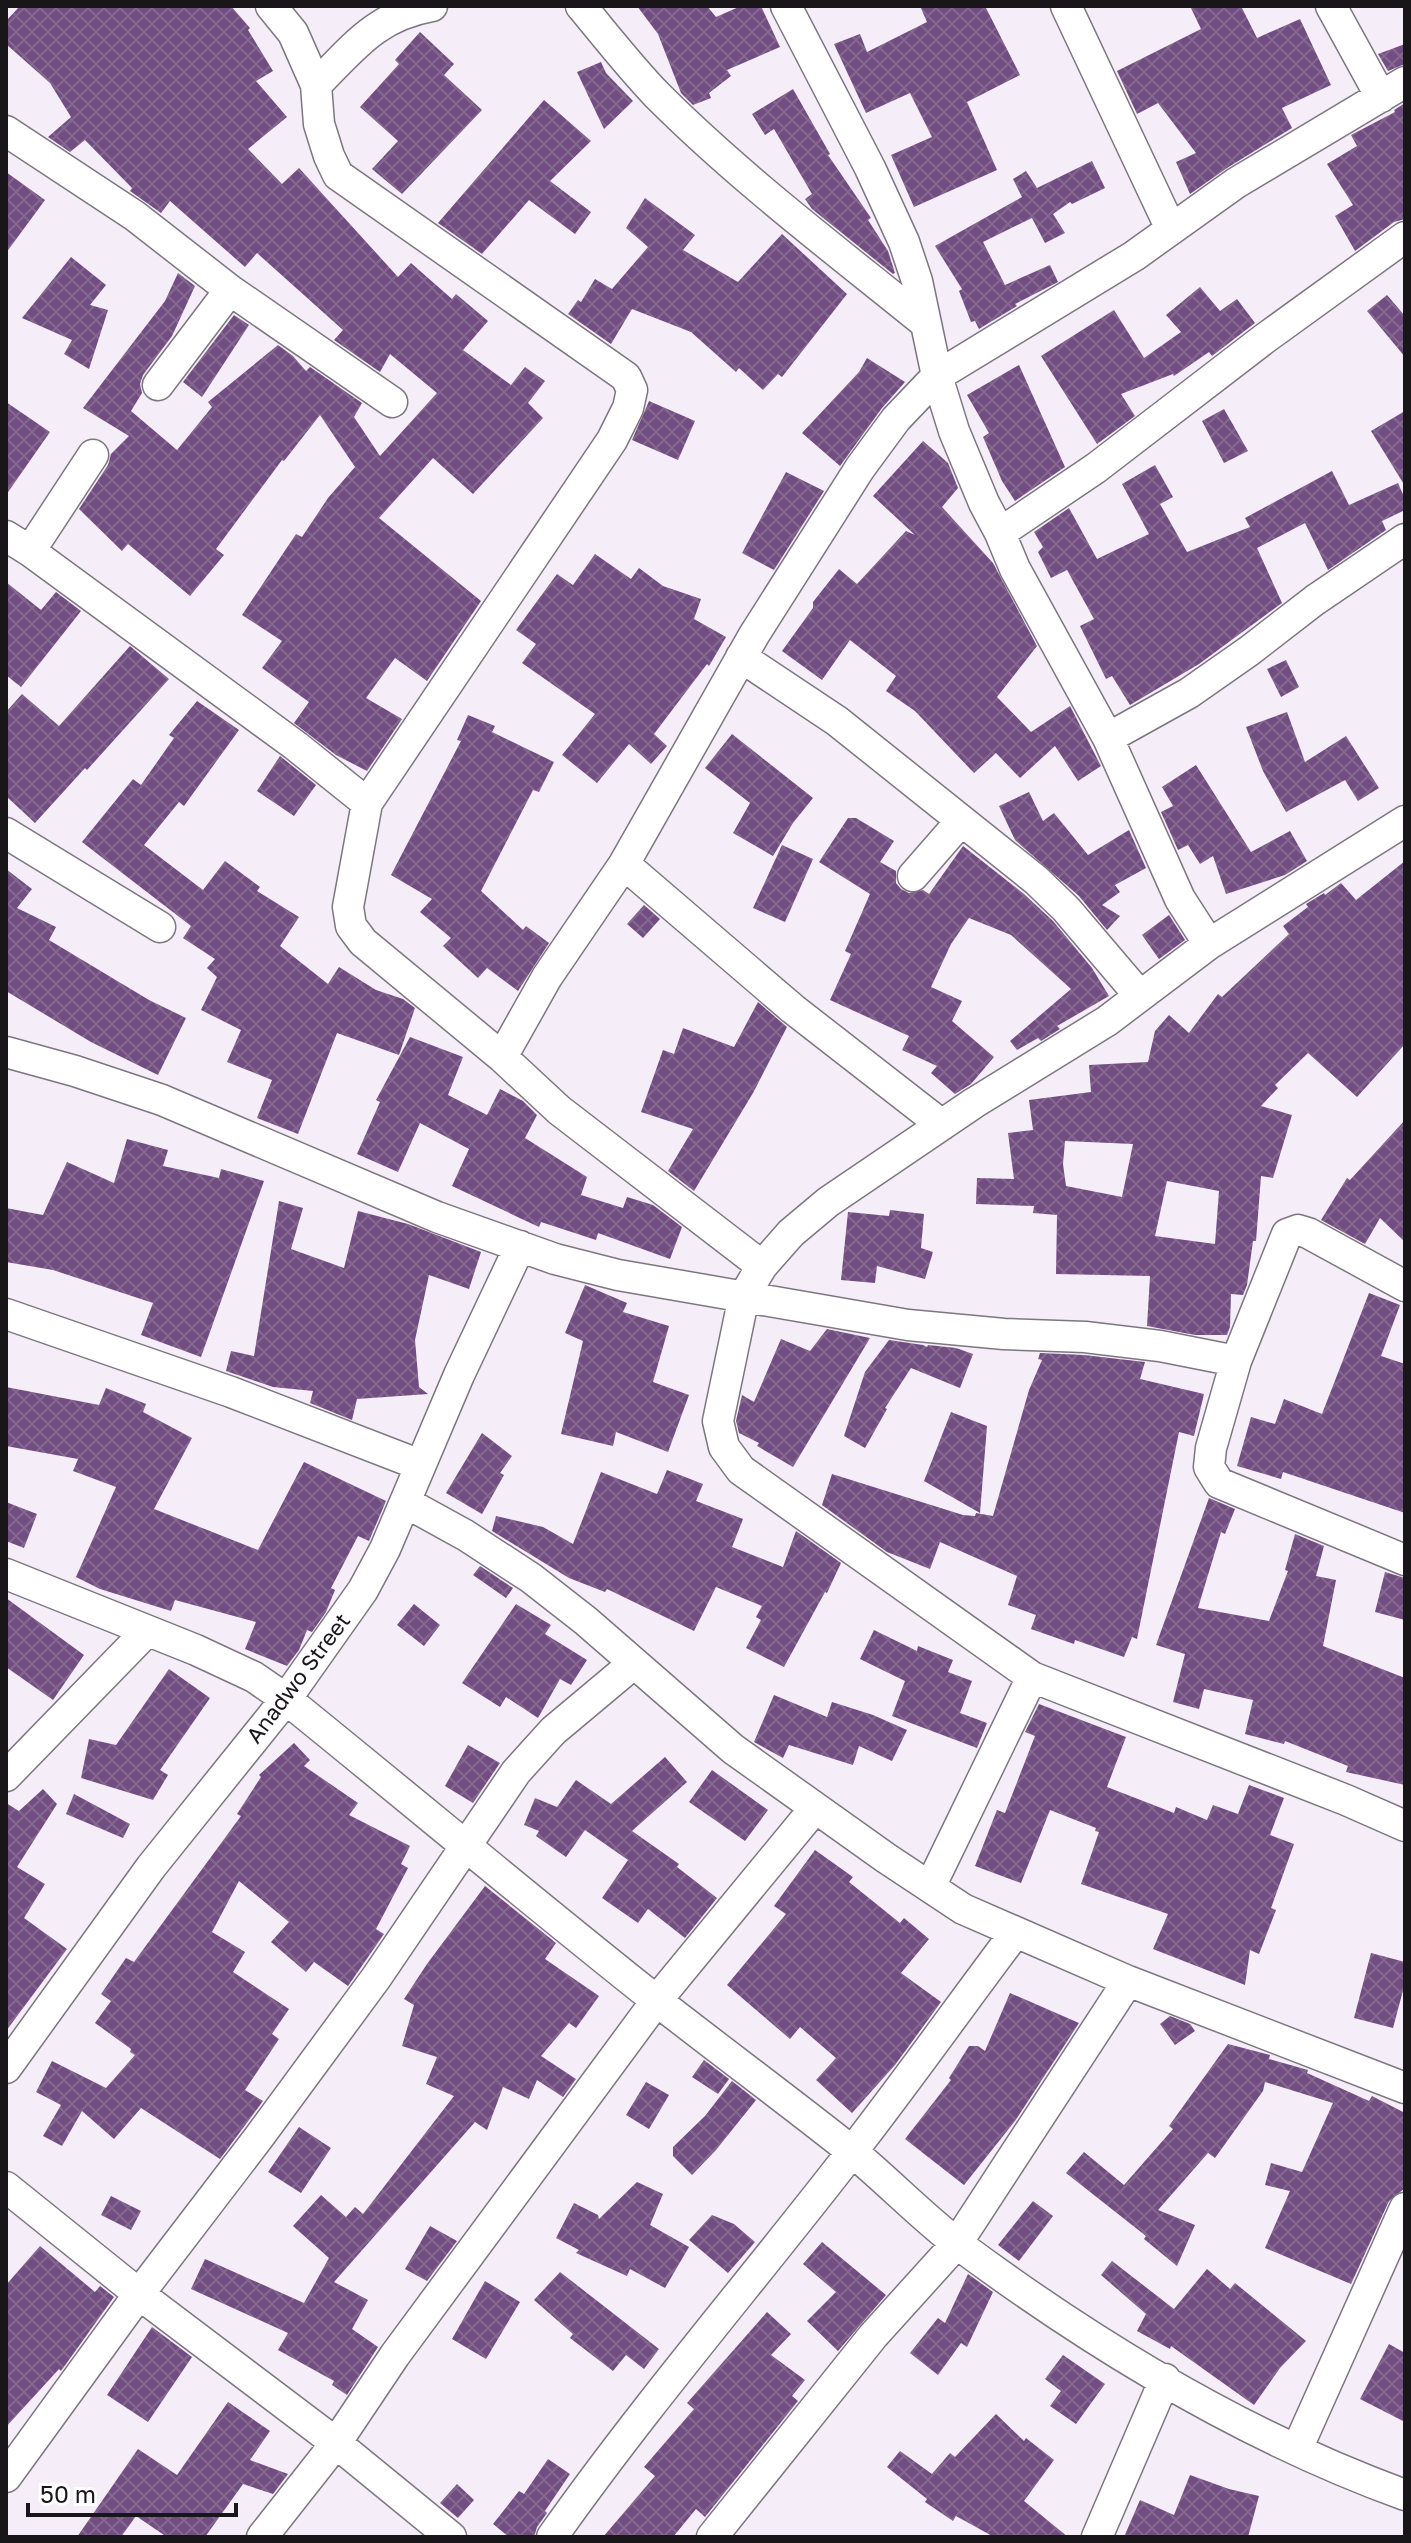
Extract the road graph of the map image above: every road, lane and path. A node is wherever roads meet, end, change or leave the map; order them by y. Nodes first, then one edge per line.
1 (271, 6) edge
2 (432, 6) edge
3 (581, 6) edge
4 (786, 6) edge
5 (1066, 6) edge
6 (1331, 6) edge
7 (316, 85) junction
8 (1393, 89) edge
9 (6, 131) edge
10 (1171, 229) junction
11 (1405, 237) edge
12 (230, 290) junction
13 (924, 322) junction
14 (937, 376) junction
15 (158, 385) dead end
16 (392, 402) dead end
17 (93, 455) dead end
18 (1000, 533) junction
19 (1405, 539) edge
20 (18, 543) edge
21 (741, 657) junction
22 (1108, 738) junction
23 (367, 803) junction
24 (961, 821) junction
25 (1405, 821) edge
26 (6, 833) edge
27 (624, 864) junction
28 (913, 876) dead end
29 (160, 927) dead end
30 (1209, 944) junction
31 (1140, 996) junction
32 (6, 1052) edge
33 (502, 1057) junction
34 (942, 1125) junction
35 (520, 1246) junction
36 (762, 1266) junction
37 (1405, 1286) edge
38 (744, 1296) junction
39 (6, 1314) edge
40 (1236, 1361) junction
41 (420, 1465) junction
42 (405, 1502) junction
43 (1405, 1560) edge
44 (6, 1574) edge
45 (147, 1631) junction
46 (633, 1664) junction
47 (1032, 1677) junction
48 (286, 1699) junction
49 (6, 1776) edge
50 (815, 1808) junction
51 (1405, 1826) edge
52 (465, 1845) junction
53 (930, 1887) junction
54 (1015, 1933) junction
55 (1128, 1981) junction
56 (657, 2000) junction
57 (6, 2068) edge
58 (1405, 2088) edge
59 (852, 2152) junction
60 (6, 2187) edge
61 (1405, 2208) edge
62 (957, 2243) junction
63 (139, 2294) junction
64 (1165, 2379) junction
65 (336, 2443) junction
66 (1297, 2449) junction
67 (6, 2477) edge
68 (1405, 2495) edge
69 (262, 2537) edge
70 (451, 2537) edge
71 (552, 2537) edge
72 (712, 2537) edge
73 (1097, 2537) edge

1 - 7 street
2 - 7 street
3 - 13 street
4 - 13 street
5 - 10 street
6 - 8 street
7 - 23 street
8 - 10 street
9 - 12 street
10 - 14 street
11 - 18 street
12 - 15 street
12 - 16 street
13 - 14 street
14 - 18 street
14 - 21 street
17 - 20 street
18 - 22 street
19 - 22 street
20 - 23 street
21 - 24 street
21 - 27 street
22 - 30 street
23 - 33 street
24 - 28 street
24 - 31 street
25 - 30 street
26 - 29 street
27 - 33 street
27 - 34 street
30 - 31 street
31 - 34 street
32 - 35 street
33 - 36 street
34 - 36 street
35 - 38 street
35 - 41 street, Anadwo Street
36 - 38 street
37 - 40 street
38 - 40 street
38 - 47 street
39 - 41 street
40 - 43 street
41 - 42 street, Anadwo Street
42 - 46 street
42 - 48 street, Anadwo Street
44 - 45 street
45 - 48 street
45 - 49 street
46 - 50 street
46 - 52 street
47 - 51 street
47 - 53 street
48 - 52 street
48 - 57 street, Anadwo Street
50 - 53 street
50 - 56 street
52 - 56 street
52 - 63 street
53 - 54 street
54 - 55 street
54 - 59 street
55 - 58 street
55 - 62 street
56 - 59 street
56 - 65 street
59 - 62 street
59 - 71 street
60 - 63 street
61 - 66 street
62 - 64 street
62 - 72 street
63 - 65 street
63 - 67 street
64 - 66 street
64 - 73 street
65 - 69 street
65 - 70 street
66 - 68 street

